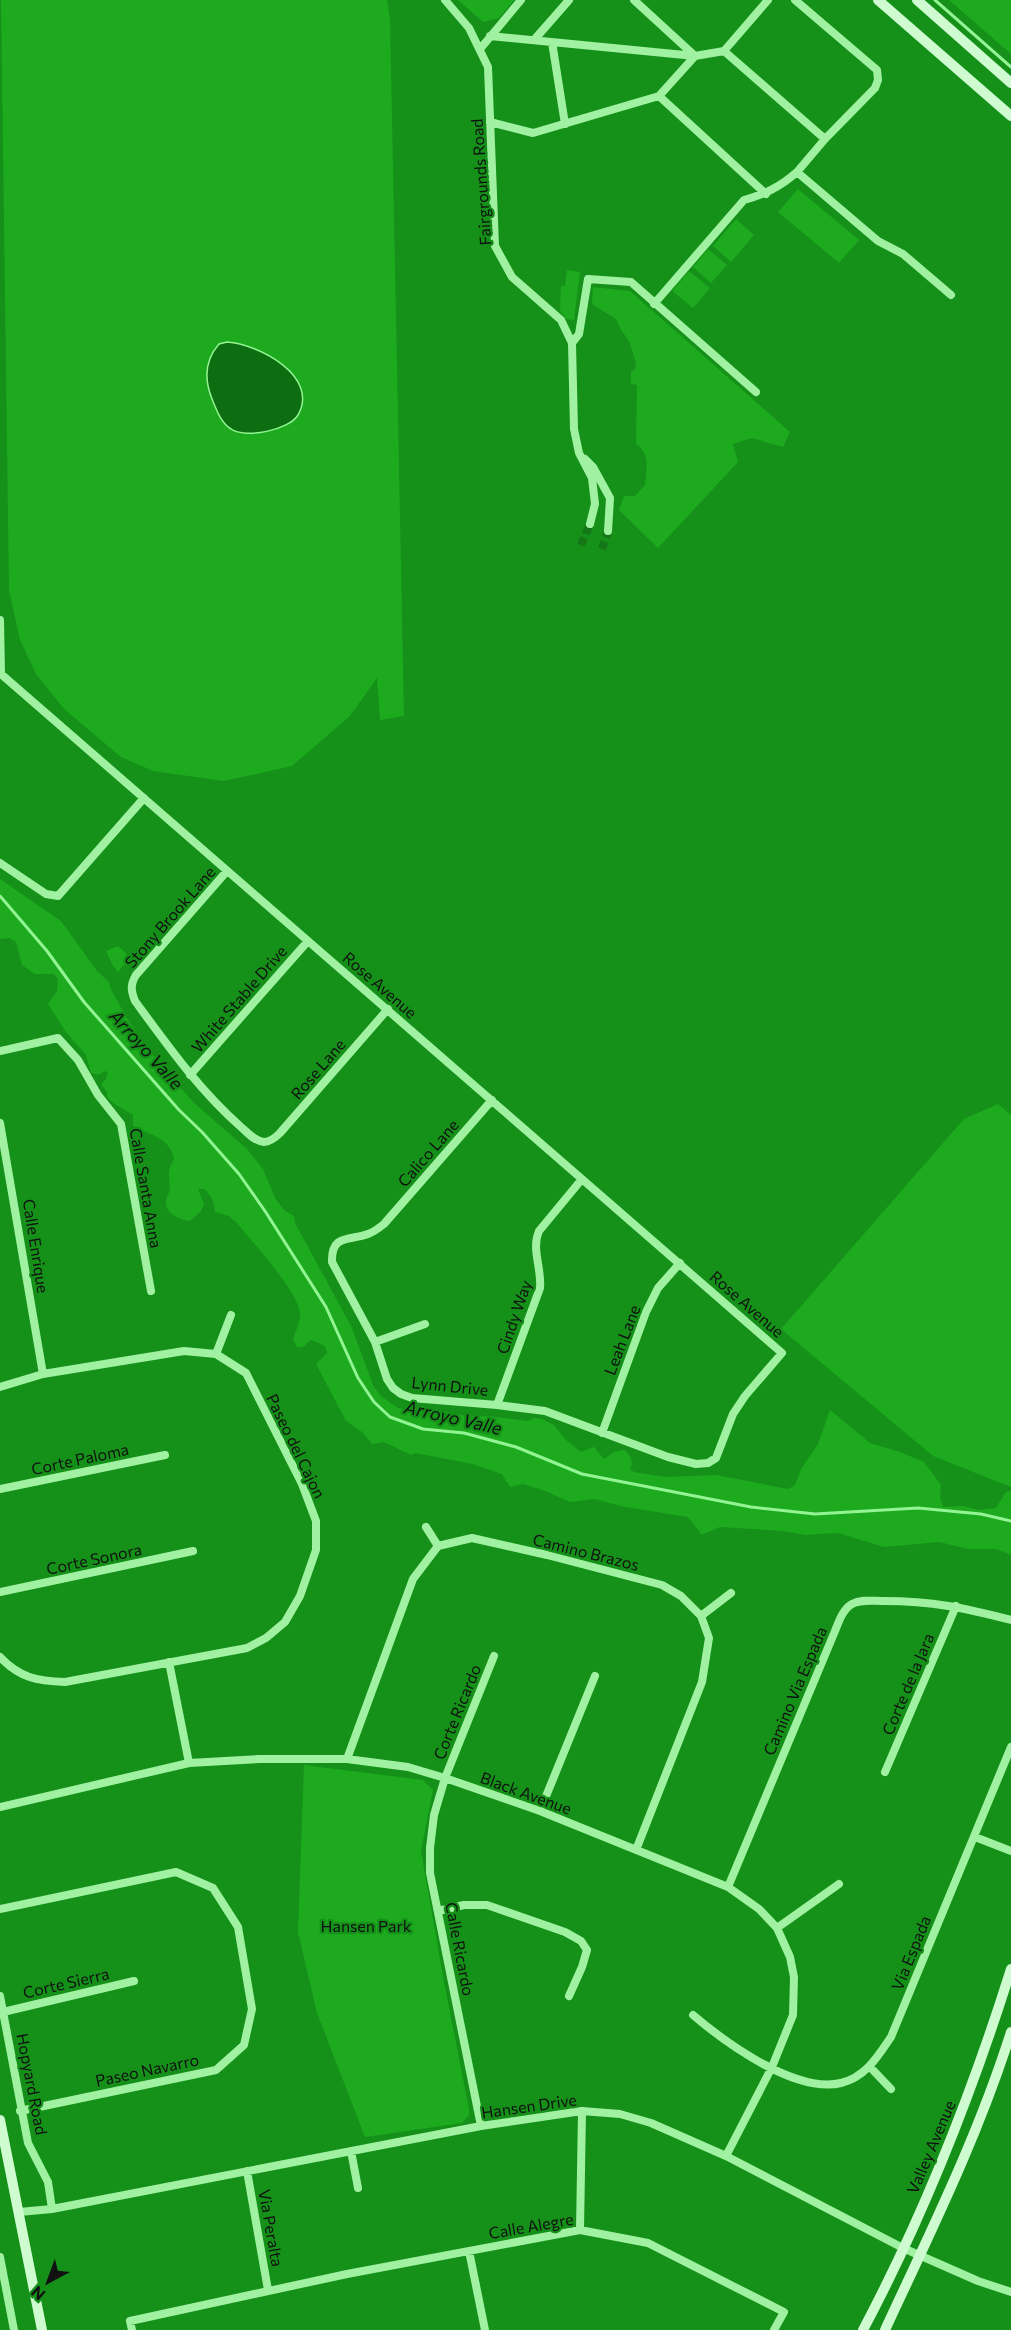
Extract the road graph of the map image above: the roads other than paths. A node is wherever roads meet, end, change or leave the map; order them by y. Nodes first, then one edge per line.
1 (445, 0) edge
2 (521, 0) edge
3 (569, 0) edge
4 (634, 0) edge
5 (768, 0) edge
6 (795, 0) edge
7 (878, 0) edge
8 (916, 0) edge
9 (490, 36) junction
10 (534, 40) junction
11 (552, 42) junction
12 (480, 49) junction
13 (724, 51) junction
14 (695, 56) junction
15 (1011, 83) edge
16 (659, 96) junction
17 (1011, 116) edge
18 (490, 122) junction
19 (565, 124) junction
20 (825, 140) junction
21 (797, 172) junction
22 (766, 194) junction
23 (951, 295) dead end
24 (654, 304) junction
25 (572, 343) junction
26 (756, 392) dead end
27 (579, 453) junction
28 (590, 524) tunnel mouth
29 (608, 531) tunnel mouth
30 (0, 620) edge
31 (0, 674) edge
32 (144, 798) junction
33 (0, 863) edge
34 (227, 871) junction
35 (308, 941) junction
36 (388, 1009) junction
37 (0, 1051) edge
38 (190, 1075) junction
39 (492, 1100) junction
40 (0, 1123) edge
41 (265, 1142) joint
42 (582, 1179) junction
43 (384, 1224) joint
44 (680, 1263) junction
45 (151, 1290) dead end
46 (231, 1315) dead end
47 (424, 1324) dead end
48 (375, 1342) junction
49 (216, 1354) junction
50 (43, 1374) junction
51 (0, 1387) edge
52 (497, 1405) junction
53 (602, 1433) junction
54 (165, 1455) dead end
55 (708, 1463) joint
56 (0, 1489) edge
57 (426, 1527) dead end
58 (438, 1546) junction
59 (194, 1551) dead end
60 (0, 1592) edge
61 (731, 1593) dead end
62 (956, 1606) junction
63 (701, 1616) junction
64 (1011, 1620) edge
65 (494, 1656) dead end
66 (0, 1657) edge
67 (169, 1662) junction
68 (595, 1676) dead end
69 (1011, 1747) edge
70 (347, 1759) junction
71 (189, 1764) junction
72 (885, 1772) dead end
73 (445, 1778) junction
74 (0, 1807) edge
75 (540, 1811) junction
76 (975, 1837) junction
77 (636, 1850) junction
78 (1011, 1851) edge
79 (839, 1884) dead end
80 (728, 1887) junction
81 (0, 1909) edge
82 (438, 1911) junction
83 (777, 1928) junction
84 (1011, 1969) edge
85 (134, 1981) dead end
86 (0, 1996) edge
87 (569, 1996) dead end
88 (3, 2012) junction
89 (693, 2014) dead end
90 (1011, 2031) edge
91 (771, 2067) junction
92 (870, 2067) junction
93 (891, 2089) dead end
94 (20, 2110) junction
95 (582, 2111) junction
96 (0, 2120) edge
97 (482, 2126) junction
98 (351, 2151) junction
99 (726, 2156) junction
100 (247, 2170) junction
101 (358, 2188) dead end
102 (52, 2209) junction
103 (19, 2212) junction
104 (580, 2230) junction
105 (903, 2248) junction
106 (469, 2250) junction
107 (920, 2255) junction
108 (0, 2257) edge
109 (268, 2290) junction
110 (1011, 2292) edge
111 (15, 2330) edge
112 (42, 2330) edge
113 (132, 2330) edge
114 (485, 2330) edge
115 (774, 2330) edge
116 (863, 2330) edge
117 (885, 2330) edge

1 - 12 street, Fairgrounds Road
2 - 9 street
3 - 10 street
4 - 14 street
5 - 13 street
6 - 20 street
7 - 17 main road
8 - 15 main road
9 - 10 street
9 - 12 street
10 - 11 street
11 - 14 street
11 - 19 street
12 - 18 street, Fairgrounds Road
13 - 14 street
13 - 20 street
14 - 16 street
16 - 19 street
16 - 22 street
18 - 19 street
18 - 25 street, Fairgrounds Road
20 - 21 street
21 - 22 street
21 - 23 street
22 - 24 street
24 - 25 street
24 - 26 street
25 - 27 street, Fairgrounds Road
27 - 28 street, Fairgrounds Road
27 - 29 street
30 - 31 street, Rose Avenue
31 - 32 street, Rose Avenue
32 - 33 street
32 - 34 street, Rose Avenue
34 - 35 street, Rose Avenue
34 - 38 street, Stony Brook Lane
35 - 36 street, Rose Avenue
35 - 38 street, White Stable Drive
36 - 39 street, Rose Avenue
36 - 41 street, Rose Lane
37 - 45 street, Calle Santa Anna
38 - 41 street, Stony Brook Lane
39 - 42 street, Rose Avenue
39 - 43 street, Calico Lane
40 - 50 street, Calle Enrique
42 - 44 street, Rose Avenue
42 - 52 street, Cindy Way
43 - 48 street, Lynn Drive
44 - 53 street, Leah Lane
44 - 55 street, Rose Avenue
46 - 49 street
47 - 48 street
48 - 52 street, Lynn Drive
49 - 50 street, Paseo del Cajon
49 - 67 street, Paseo del Cajon
50 - 51 street, Paseo del Cajon
52 - 53 street, Lynn Drive
53 - 55 street, Lynn Drive
54 - 56 street, Corte Paloma
57 - 58 street
58 - 63 street, Camino Brazos
58 - 70 street
59 - 60 street, Corte Sonora
61 - 63 street
62 - 64 street
62 - 72 street, Corte de la Jara
62 - 80 street, Camino Via Espada
63 - 77 street
65 - 73 street, Corte Ricardo
66 - 67 street, Paseo del Cajon
67 - 71 street
68 - 75 street
69 - 76 street, Via Espada
70 - 71 street, Black Avenue
70 - 73 street, Black Avenue
71 - 74 street, Black Avenue
73 - 75 street, Black Avenue
73 - 82 street, Calle Ricardo
75 - 77 street, Black Avenue
76 - 78 street
76 - 92 street, Via Espada
77 - 80 street, Black Avenue
79 - 83 street
80 - 83 street, Black Avenue
81 - 94 street, Paseo Navarro
82 - 87 street
82 - 97 street, Calle Ricardo
83 - 91 street, Black Avenue
84 - 105 main road, Valley Avenue
85 - 88 street, Corte Sierra
86 - 88 street, Hopyard Road
88 - 94 street, Hopyard Road
89 - 91 street, Via Espada
90 - 107 main road, Valley Avenue
91 - 92 street, Via Espada
91 - 99 street, Black Avenue
92 - 93 street
94 - 102 street, Hopyard Road
95 - 97 street, Hansen Drive
95 - 99 street, Hansen Drive
95 - 104 street
96 - 103 main road
97 - 98 street, Hansen Drive
98 - 100 street, Hansen Drive
98 - 101 street
99 - 105 street, Hansen Drive
100 - 102 street, Hansen Drive
100 - 109 street, Via Peralta
102 - 103 street, Hansen Drive
103 - 112 main road
104 - 106 street, Calle Alegre
104 - 115 street, Calle Alegre
105 - 107 street, Hansen Drive
105 - 116 main road, Valley Avenue
106 - 109 street, Calle Alegre
106 - 114 street
107 - 110 street, Hansen Drive
107 - 117 main road, Valley Avenue
108 - 111 street
109 - 113 street, Calle Alegre

